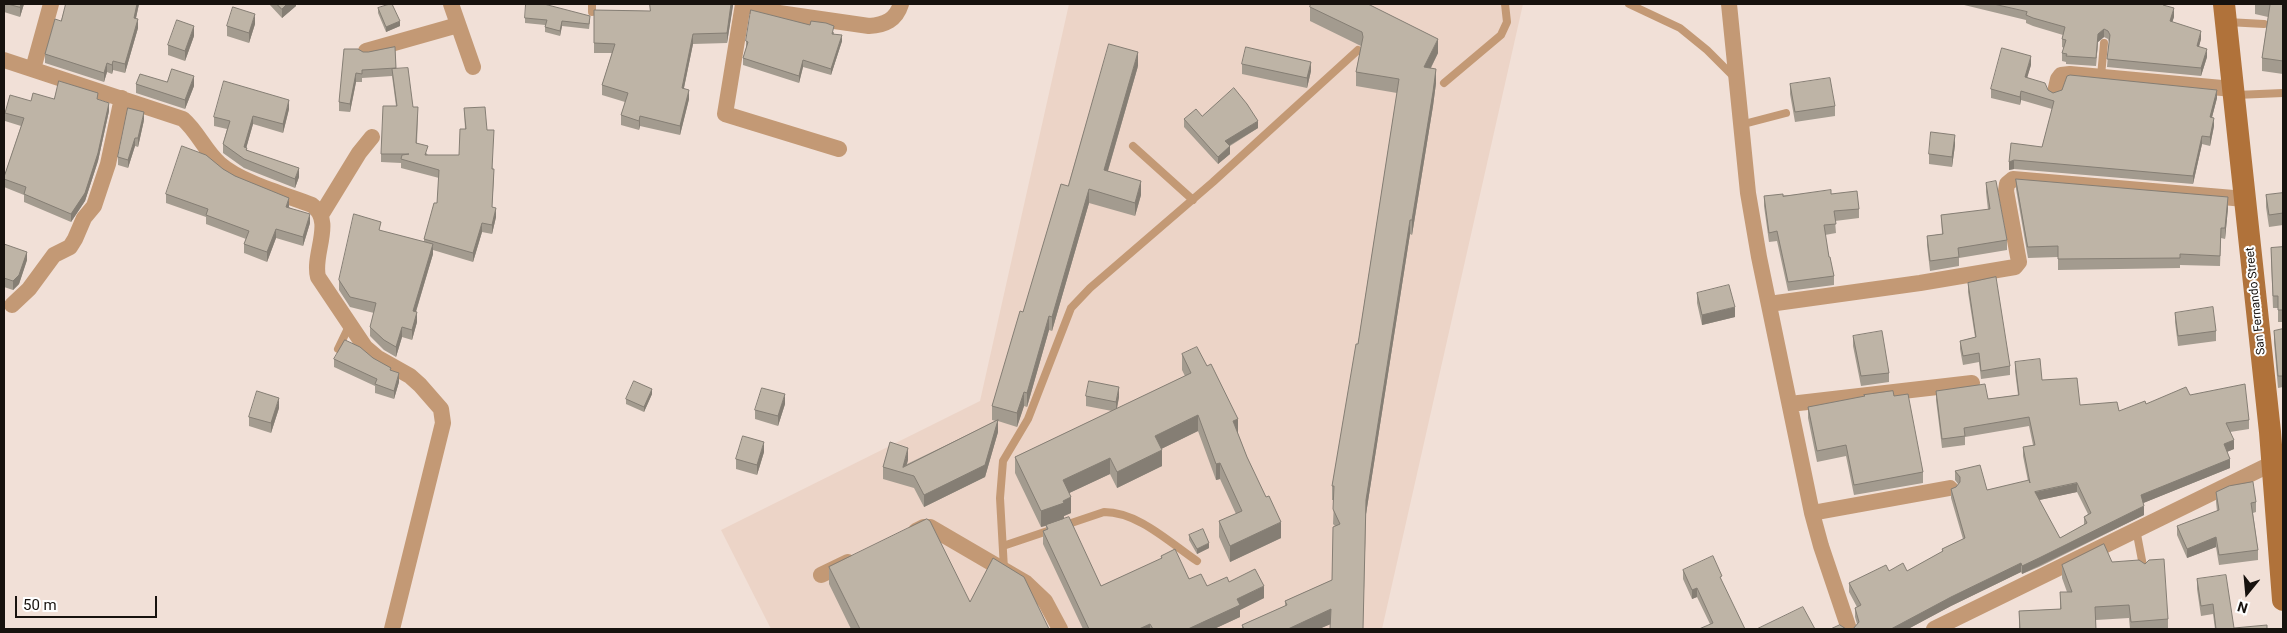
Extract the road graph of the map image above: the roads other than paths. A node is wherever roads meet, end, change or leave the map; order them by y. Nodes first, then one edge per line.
1 (51, 4) edge
2 (450, 4) edge
3 (744, 4) edge
4 (901, 4) edge
5 (1504, 4) edge
6 (1629, 4) edge
7 (1729, 4) edge
8 (2224, 13) edge
9 (2264, 24) dead end
10 (458, 25) junction
11 (2104, 43) dead end
12 (1358, 50) edge
13 (366, 51) edge
14 (4, 60) edge
15 (472, 67) dead end
16 (33, 69) junction
17 (2101, 76) junction
18 (1736, 80) junction
19 (1444, 82) dead end
20 (2055, 92) edge
21 (2233, 92) junction
22 (2283, 93) edge
23 (122, 98) junction
24 (1786, 113) dead end
25 (1740, 125) junction
26 (372, 137) dead end
27 (1133, 146) dead end
28 (840, 149) dead end
29 (2245, 199) junction
30 (1194, 200) junction
31 (321, 215) junction
32 (1769, 304) junction
33 (12, 305) dead end
34 (350, 324) junction
35 (338, 349) edge
36 (1972, 383) dead end
37 (1790, 404) junction
38 (2277, 429) edge
39 (2276, 473) edge
40 (1950, 488) edge
41 (1812, 513) junction
42 (2136, 530) junction
43 (899, 538) edge
44 (1003, 546) junction
45 (864, 554) edge
46 (1197, 561) dead end
47 (2282, 567) edge
48 (1004, 569) junction
49 (2144, 571) edge
50 (821, 575) dead end
51 (2283, 600) edge
52 (392, 629) edge
53 (1060, 629) edge
54 (1849, 629) edge
55 (1934, 629) edge

1 - 16 street
2 - 10 street
3 - 4 street
3 - 28 street
5 - 19 lane
6 - 18 lane
7 - 18 street
8 - 9 lane
8 - 21 main road, San Fernando Street
10 - 13 street
10 - 15 street
11 - 17 lane
12 - 30 lane
14 - 16 street
16 - 23 street
17 - 20 street
17 - 21 street
18 - 25 street
21 - 22 lane
21 - 29 main road, San Fernando Street
23 - 31 street
23 - 33 street
24 - 25 lane
25 - 32 street
26 - 31 street
27 - 30 lane
29 - 32 street
29 - 38 main road, San Fernando Street
30 - 44 lane
31 - 34 street
32 - 37 street
34 - 35 lane
34 - 52 street
36 - 37 street
37 - 41 street
38 - 39 main road, San Fernando Street
39 - 42 street
39 - 47 main road, San Fernando Street
40 - 41 street
41 - 54 street
42 - 49 lane
42 - 55 street
43 - 48 street
44 - 46 lane
44 - 48 lane
45 - 50 street
47 - 51 main road, San Fernando Street
48 - 53 street

